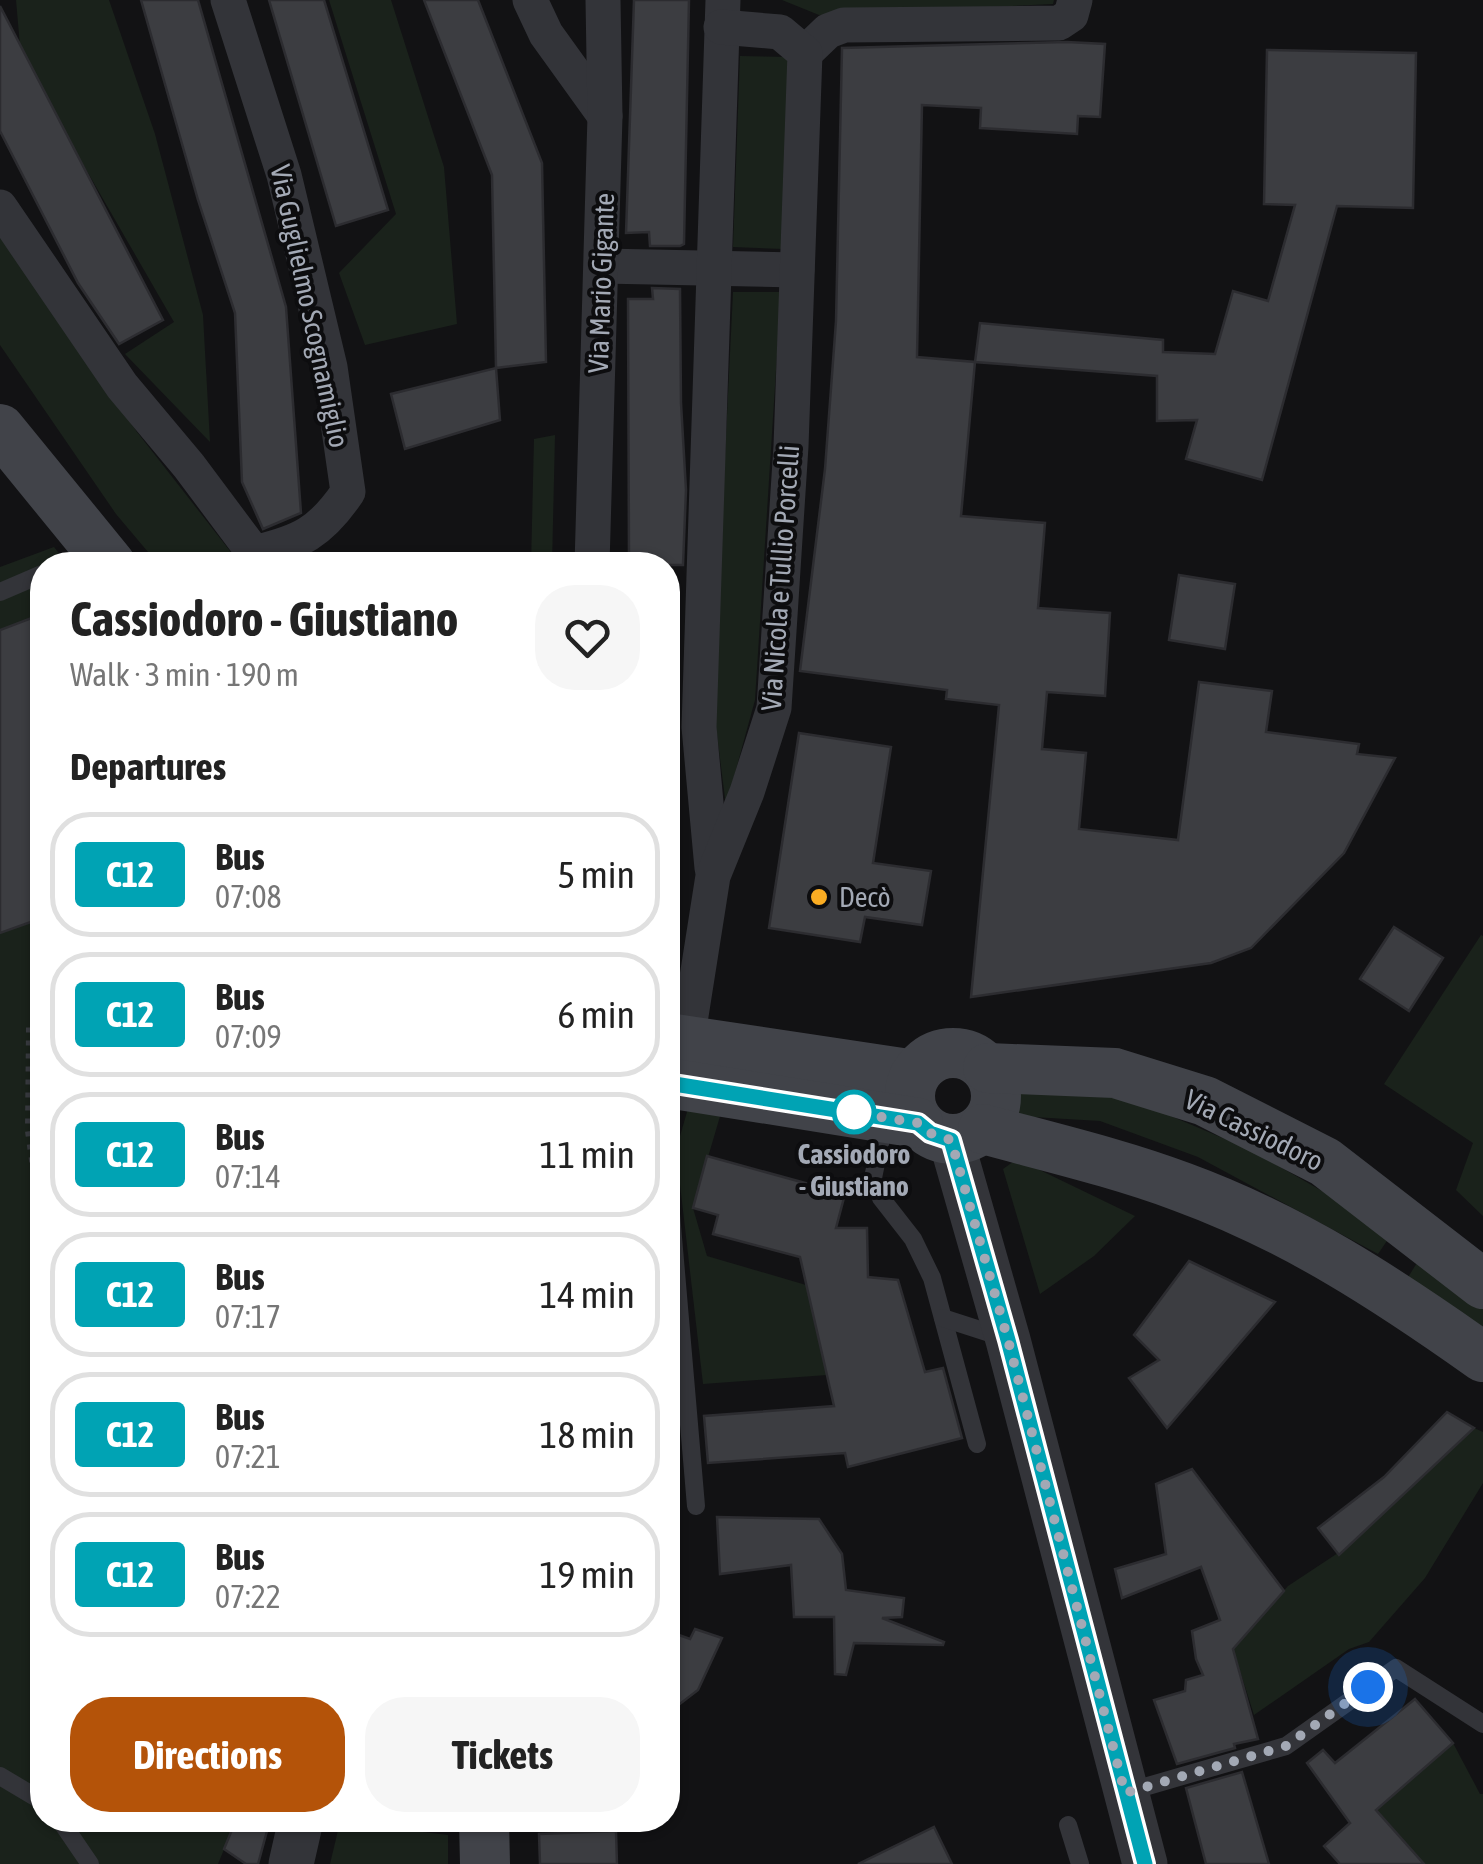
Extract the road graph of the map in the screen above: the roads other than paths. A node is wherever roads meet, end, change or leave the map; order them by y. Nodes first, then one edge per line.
1 (228, 0) edge
2 (530, 0) edge
3 (603, 0) edge
4 (1076, 0) edge
5 (722, 14) edge
6 (806, 53) junction
7 (605, 116) junction
8 (0, 207) edge
9 (602, 266) junction
10 (713, 268) junction
11 (797, 270) junction
12 (0, 430) edge
13 (86, 552) edge
14 (253, 552) edge
15 (258, 552) edge
16 (592, 552) edge
17 (30, 579) edge
18 (0, 592) edge
19 (713, 876) junction
20 (680, 1027) edge
21 (680, 1055) edge
22 (988, 1068) junction
23 (930, 1117) junction
24 (1417, 1230) junction
25 (1379, 1284) junction
26 (1483, 1284) edge
27 (943, 1318) junction
28 (680, 1319) edge
29 (1008, 1340) junction
30 (1483, 1357) edge
31 (977, 1444) dead end
32 (696, 1506) dead end
33 (1483, 1724) edge
34 (0, 1776) edge
35 (1125, 1793) junction
36 (30, 1794) edge
37 (1068, 1825) dead end
38 (68, 1832) edge
39 (298, 1832) edge
40 (484, 1832) edge
41 (90, 1864) edge
42 (291, 1864) edge
43 (485, 1864) edge
44 (1080, 1864) edge
45 (1145, 1864) edge

1 - 15 street, Via Guglielmo Scognamiglio
2 - 7 street
3 - 7 street, Via Mario Gigante
4 - 6 street
5 - 6 street, Via Nicola e Tullio Porcelli
5 - 10 street, Via Nicola e Tullio Porcelli
6 - 11 street, Via Nicola e Tullio Porcelli
7 - 9 street, Via Mario Gigante
8 - 14 street, Via Guglielmo Scognamiglio
9 - 10 street
9 - 16 street, Via Mario Gigante
10 - 11 street
10 - 19 street, Via Nicola e Tullio Porcelli
11 - 19 street, Via Nicola e Tullio Porcelli
12 - 13 main road
17 - 18 lane
19 - 20 street, Via Nicola e Tullio Porcelli
21 - 23 main road
22 - 23 main road
22 - 23 main road, Via Cassiodoro
22 - 24 main road, Via Cassiodoro
23 - 25 main road
23 - 27 lane
23 - 29 street
24 - 25 main road
24 - 26 main road, Via Cassiodoro
25 - 30 main road
27 - 29 lane
27 - 31 lane
28 - 32 lane
29 - 35 street
33 - 35 lane
34 - 36 lane
35 - 45 street
37 - 44 lane
38 - 41 lane
39 - 42 street
40 - 43 main road

